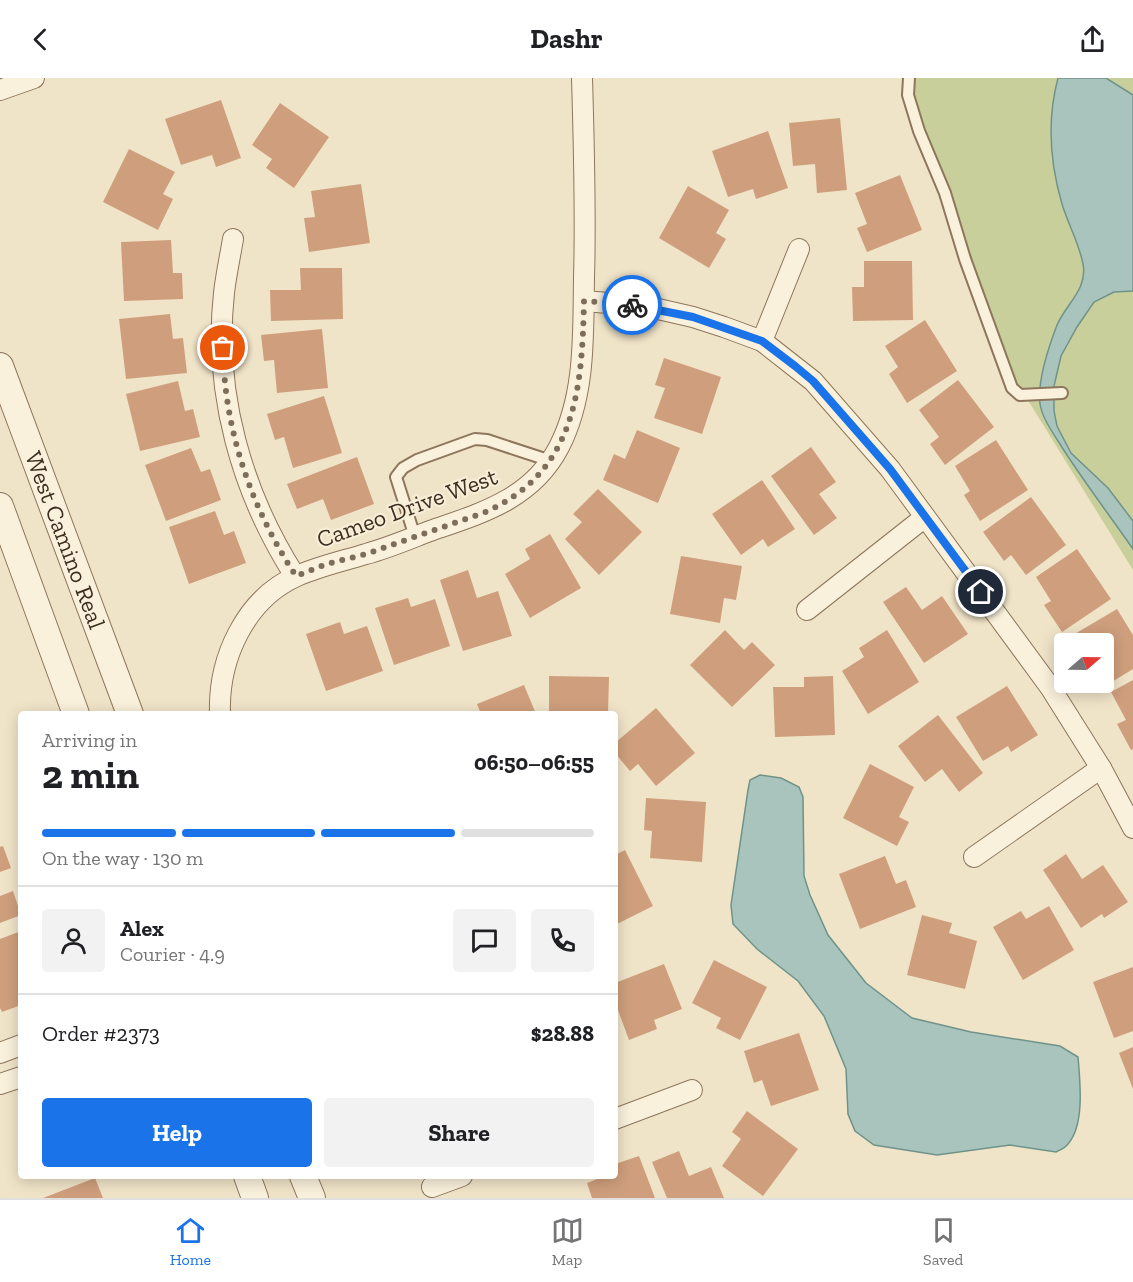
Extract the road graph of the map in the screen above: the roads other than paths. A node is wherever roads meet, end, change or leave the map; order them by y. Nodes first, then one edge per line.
1 (34, 78) edge
2 (582, 78) edge
3 (909, 78) edge
4 (0, 90) edge
5 (233, 239) dead end
6 (799, 249) dead end
7 (584, 301) junction
8 (762, 341) junction
9 (0, 366) edge
10 (1062, 393) dead end
11 (551, 461) junction
12 (0, 506) edge
13 (926, 517) junction
14 (416, 537) junction
15 (296, 576) junction
16 (807, 610) dead end
17 (75, 711) edge
18 (129, 711) edge
19 (220, 711) edge
20 (1101, 768) junction
21 (1133, 828) edge
22 (974, 857) dead end
23 (18, 1046) edge
24 (0, 1053) edge
25 (18, 1078) edge
26 (0, 1084) edge
27 (692, 1090) dead end
28 (618, 1118) edge
29 (248, 1179) edge
30 (304, 1179) edge
31 (454, 1179) edge
32 (431, 1187) edge
33 (255, 1198) edge
34 (312, 1198) edge

1 - 4 street
2 - 7 street, Cameo Drive West
3 - 10 lane
5 - 15 street
6 - 8 street
7 - 8 street
7 - 11 street, Cameo Drive West
8 - 13 street
9 - 18 street, West Camino Real
11 - 14 street, Cameo Drive West
11 - 14 lane
12 - 17 street, West Camino Real
13 - 16 street
13 - 20 street
14 - 15 street, Cameo Drive West
15 - 19 street, Cameo Drive West
20 - 21 street
20 - 22 street
23 - 24 street
25 - 26 street
27 - 28 street
29 - 33 street
30 - 34 street
31 - 32 street

